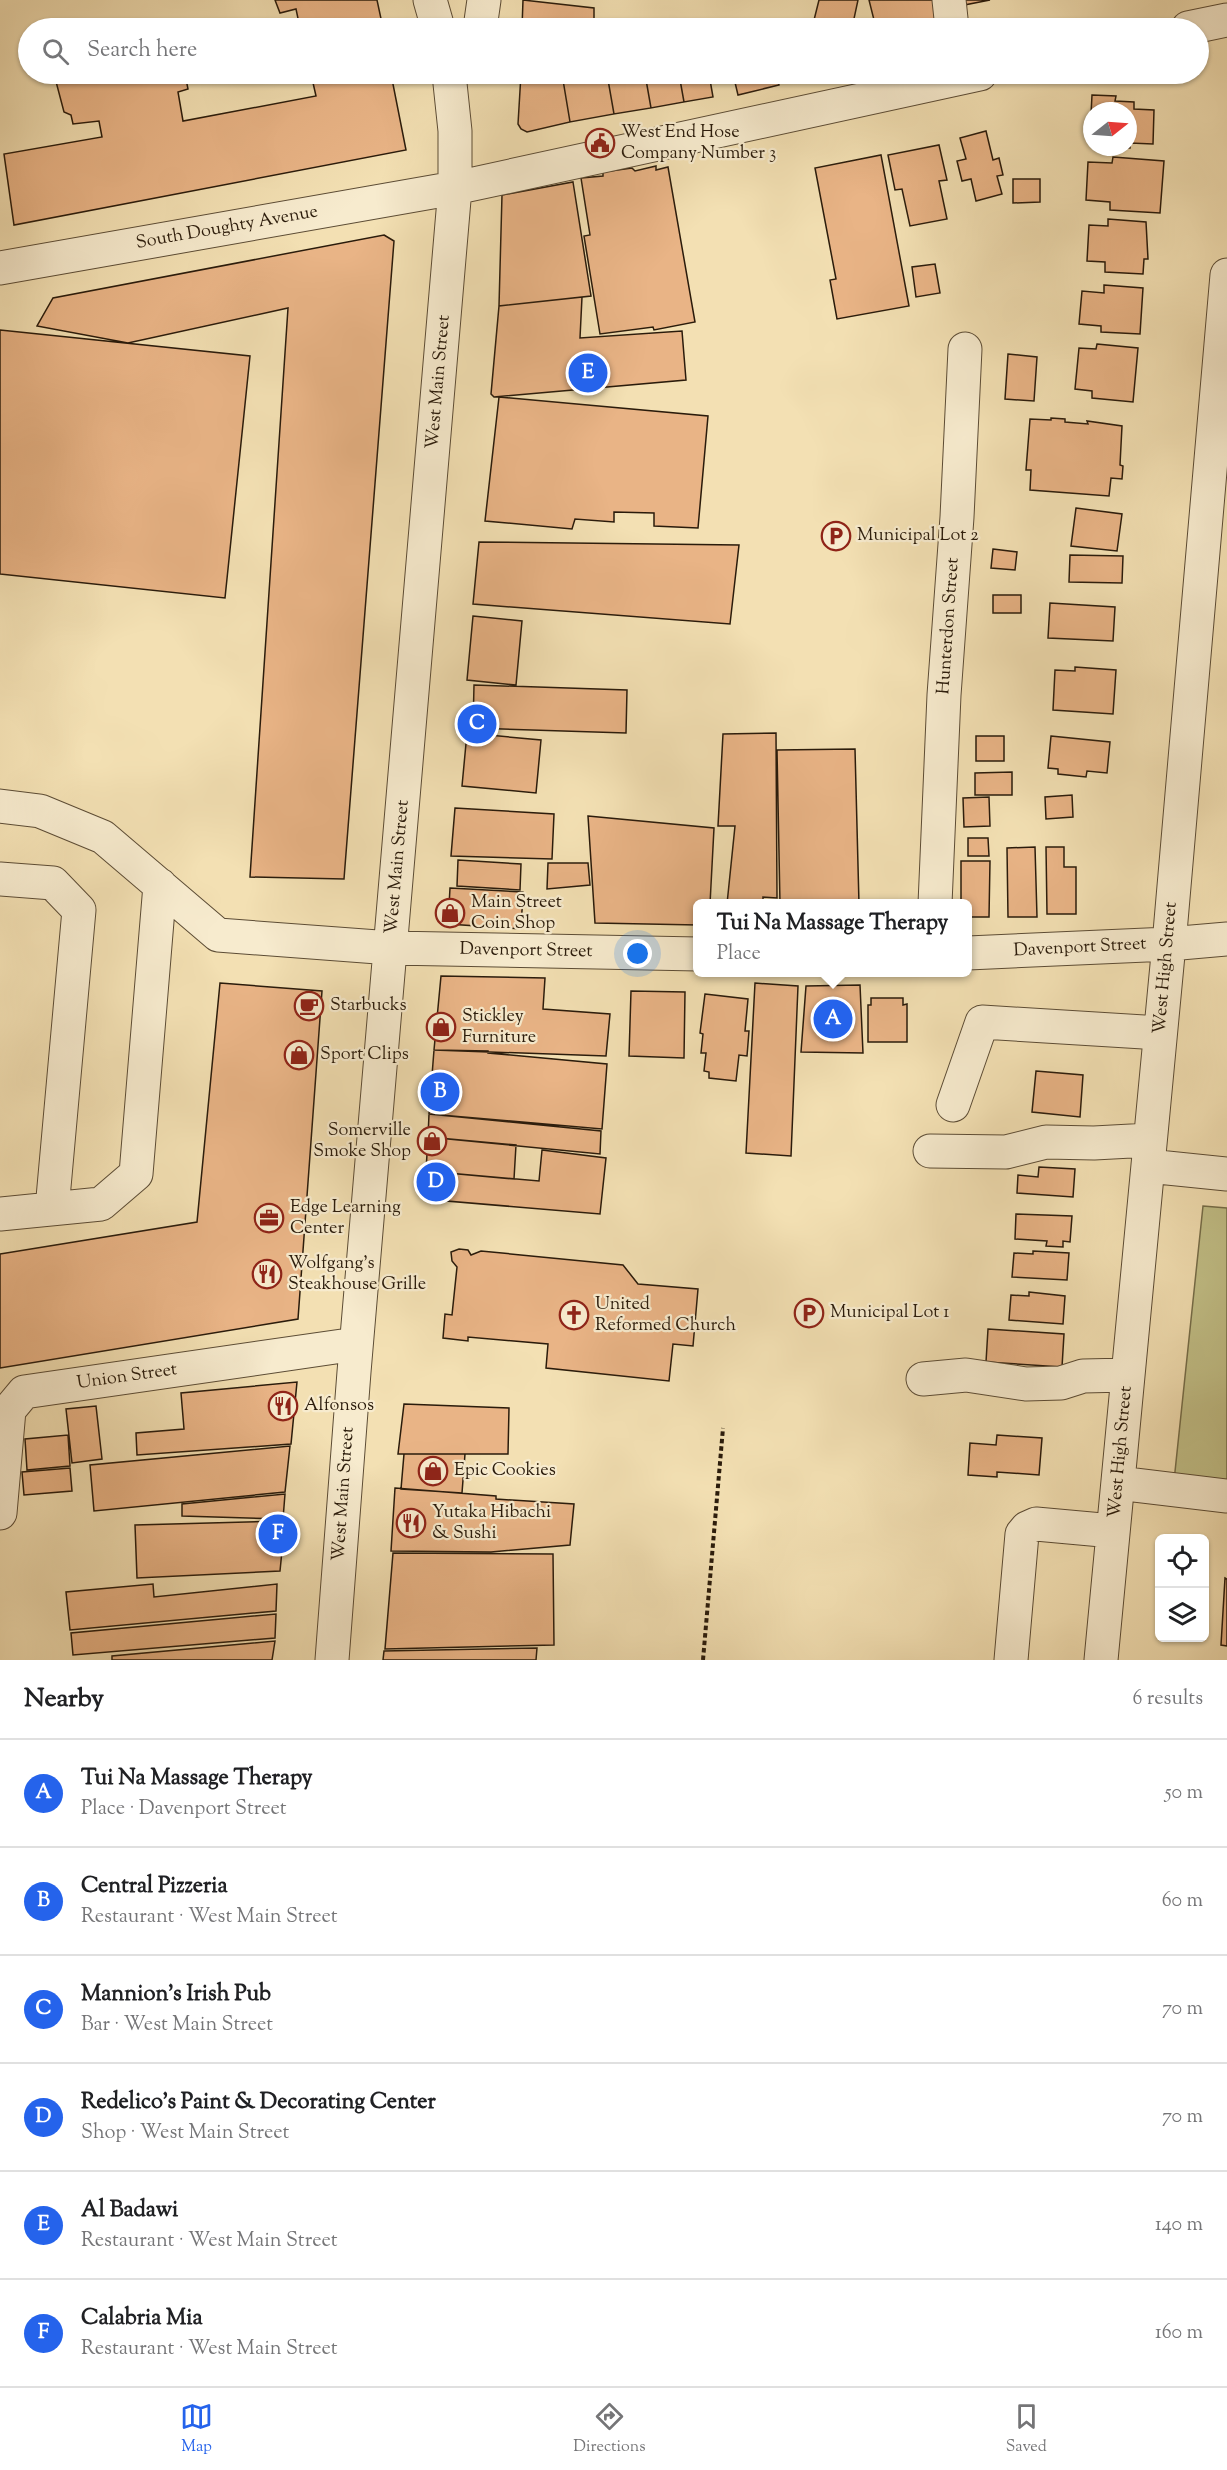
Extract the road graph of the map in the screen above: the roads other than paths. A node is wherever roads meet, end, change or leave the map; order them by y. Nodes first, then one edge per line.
1 (430, 0) edge
2 (484, 0) edge
3 (949, 0) edge
4 (435, 18) edge
5 (481, 18) edge
6 (951, 18) edge
7 (1227, 20) edge
8 (1209, 24) edge
9 (450, 84) edge
10 (471, 84) edge
11 (924, 84) edge
12 (455, 188) junction
13 (0, 268) edge
14 (1227, 275) edge
15 (1224, 342) edge
16 (965, 349) dead end
17 (0, 806) edge
18 (160, 885) junction
19 (0, 887) edge
20 (935, 899) edge
21 (1227, 939) edge
22 (1169, 944) junction
23 (391, 948) junction
24 (972, 953) edge
25 (693, 954) edge
26 (1160, 1033) junction
27 (953, 1105) dead end
28 (930, 1151) dead end
29 (1149, 1153) junction
30 (1227, 1174) edge
31 (52, 1209) junction
32 (0, 1214) edge
33 (356, 1344) junction
34 (1128, 1375) junction
35 (923, 1379) dead end
36 (1118, 1483) junction
37 (1227, 1496) edge
38 (0, 1514) edge
39 (1113, 1531) junction
40 (332, 1660) edge
41 (1011, 1660) edge
42 (1101, 1660) edge

1 - 4 street
2 - 5 street
3 - 6 street
7 - 8 street
9 - 12 street, West Main Street
10 - 12 street
11 - 12 street, South Doughty Avenue
12 - 13 street, South Doughty Avenue
12 - 23 street, West Main Street
14 - 15 street, West High Street
15 - 22 street, West High Street
16 - 20 street, Hunterdon Street
17 - 18 street, Davenport Street
18 - 23 street, Davenport Street
18 - 31 street
19 - 31 street
21 - 22 street, Davenport Street
22 - 24 street, Davenport Street
22 - 26 street, West High Street
23 - 25 street, Davenport Street
23 - 33 street, West Main Street
26 - 27 street
26 - 29 street, West High Street
28 - 29 street
29 - 30 street
29 - 34 street, West High Street
31 - 32 street
33 - 38 street, Union Street
33 - 40 street, West Main Street
34 - 35 street
34 - 36 street, West High Street
36 - 37 street
36 - 39 street, West High Street
39 - 41 street
39 - 42 street, West High Street

